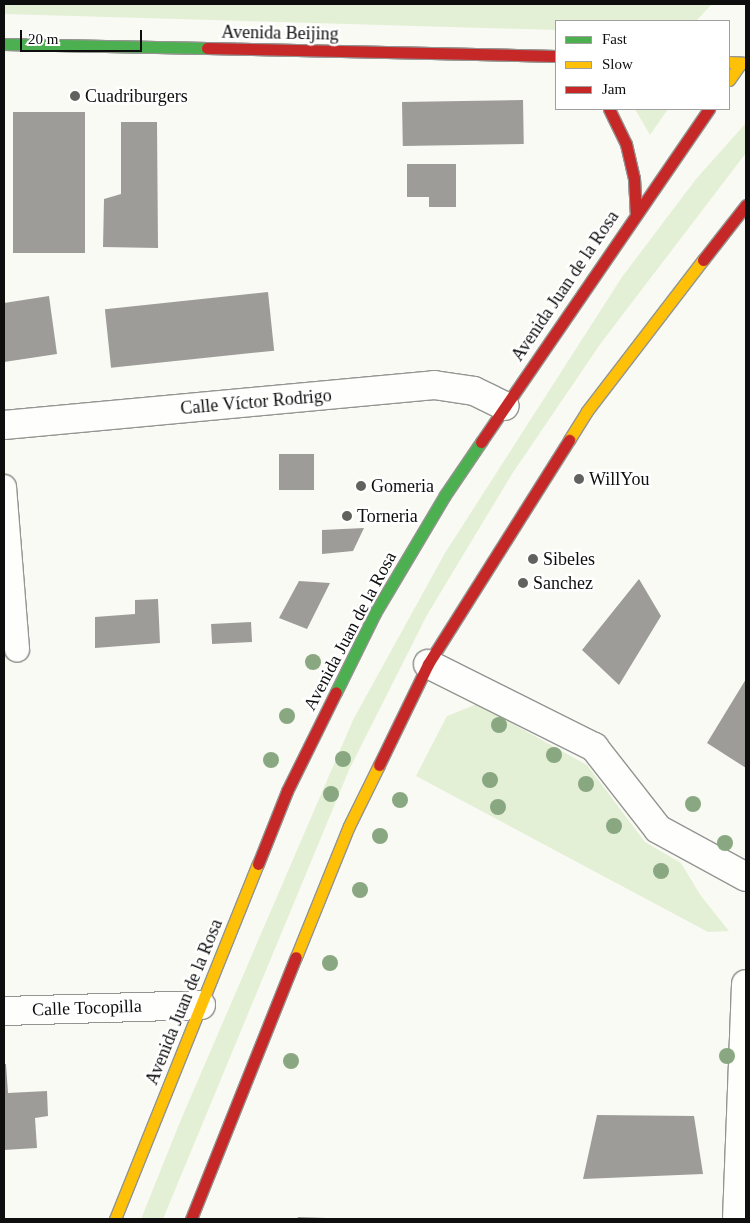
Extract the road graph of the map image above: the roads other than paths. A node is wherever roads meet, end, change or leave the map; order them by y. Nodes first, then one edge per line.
1 (4, 44) edge
2 (555, 56) edge
3 (740, 61) edge
4 (730, 78) edge
5 (609, 110) edge
6 (708, 110) edge
7 (636, 213) junction
8 (741, 217) edge
9 (505, 406) junction
10 (4, 425) edge
11 (4, 487) edge
12 (17, 649) dead end
13 (428, 664) junction
14 (746, 877) edge
15 (746, 984) edge
16 (201, 1005) junction
17 (4, 1011) edge
18 (115, 1219) edge
19 (191, 1219) edge
20 (737, 1219) edge

1 - 2 main road, Avenida Beijing
3 - 4 main road
5 - 7 main road
6 - 7 main road, Avenida Juan de la Rosa
7 - 9 main road, Avenida Juan de la Rosa
8 - 13 main road
9 - 10 street, Calle Víctor Rodrigo
9 - 16 main road, Avenida Juan de la Rosa
11 - 12 lane
13 - 14 street
13 - 19 main road
15 - 20 street
16 - 17 street, Calle Tocopilla
16 - 18 main road, Avenida Juan de la Rosa

